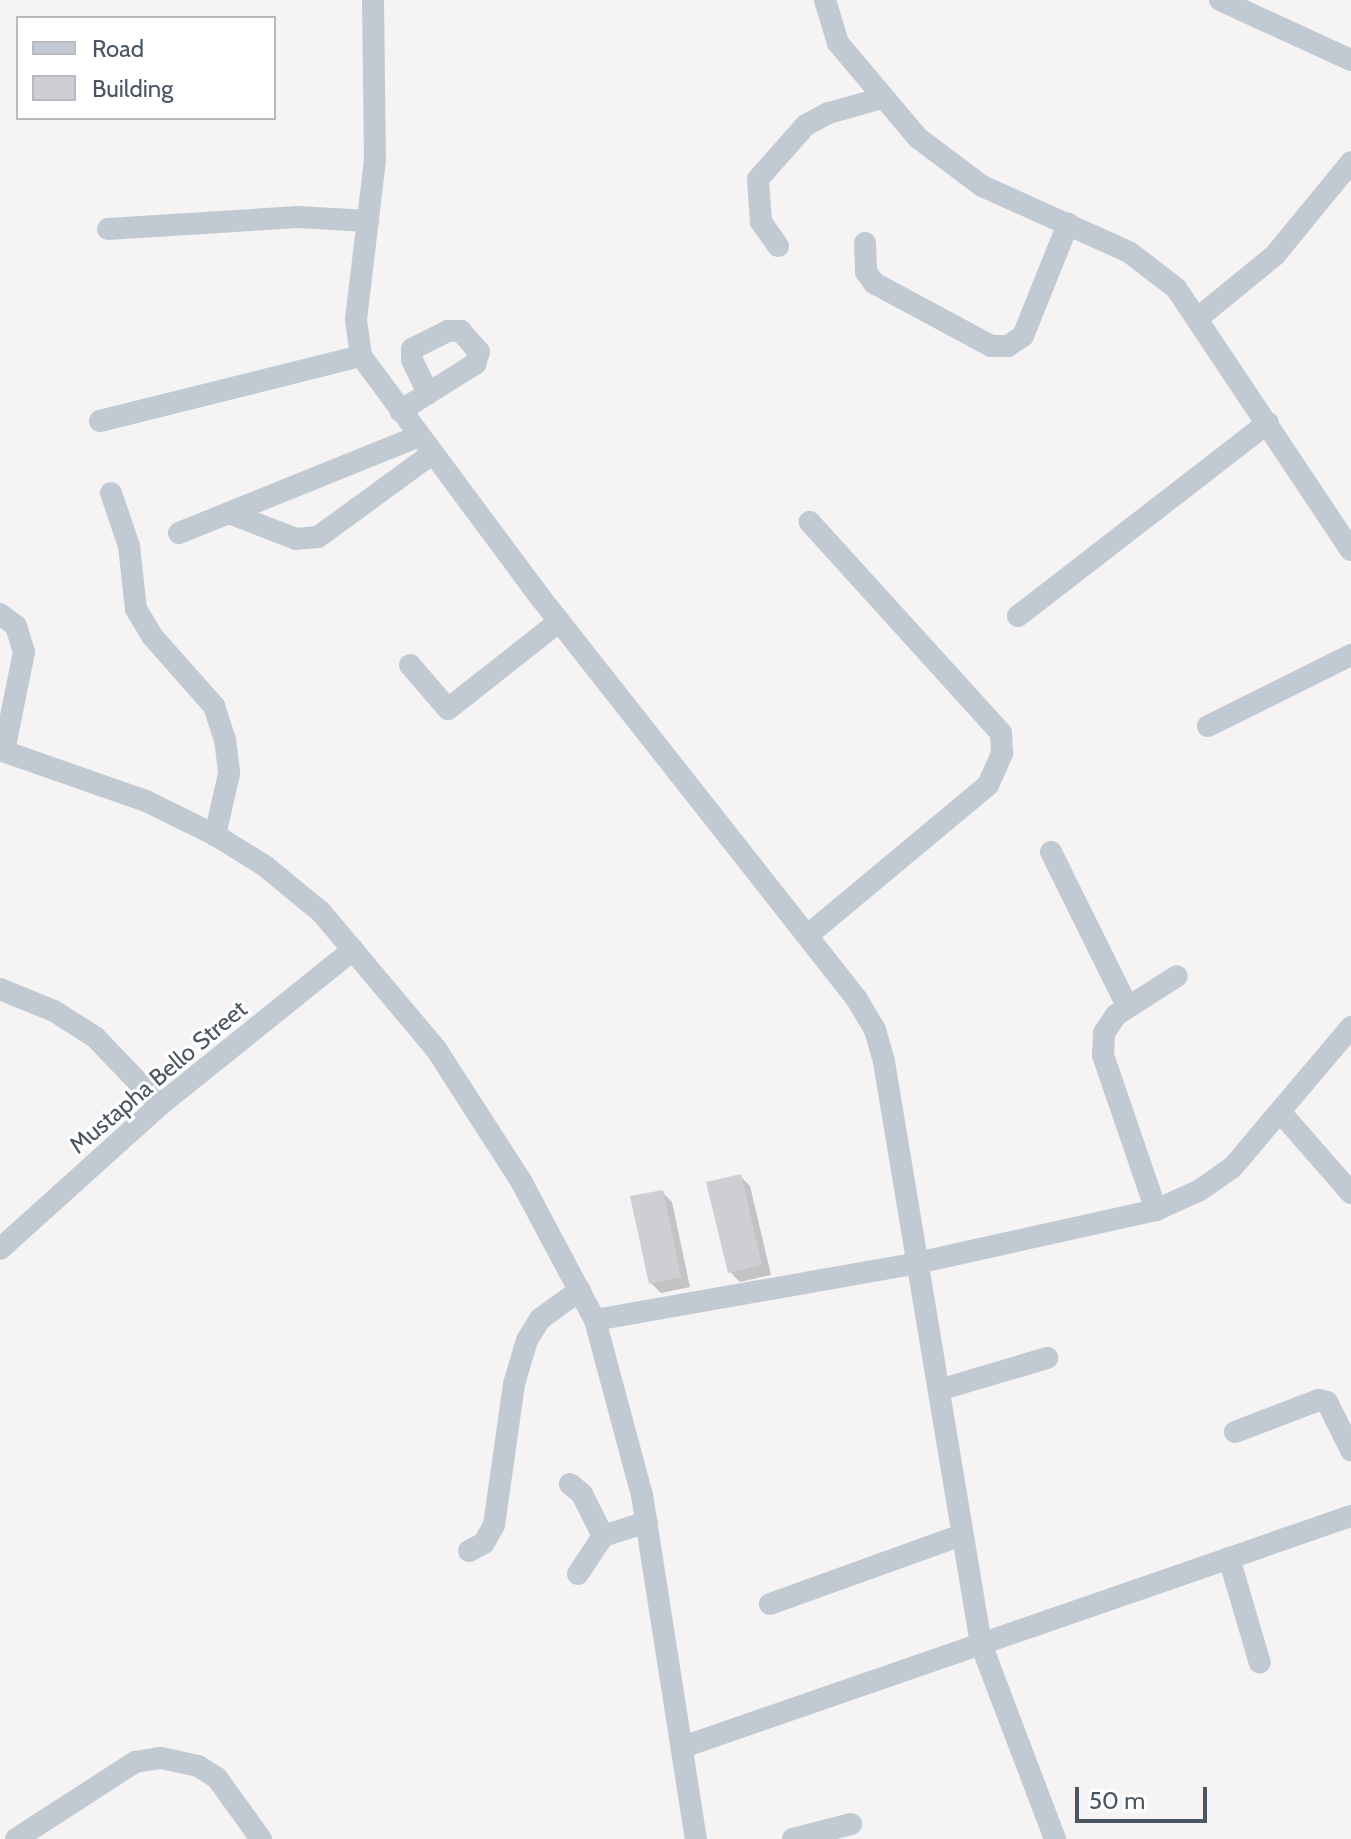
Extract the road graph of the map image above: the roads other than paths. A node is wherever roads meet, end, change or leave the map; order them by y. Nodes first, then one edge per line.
1 (373, 0) edge
2 (825, 0) edge
3 (1220, 0) edge
4 (1351, 60) edge
5 (882, 98) junction
6 (1351, 162) edge
7 (368, 221) junction
8 (1068, 224) junction
9 (108, 229) dead end
10 (865, 243) dead end
11 (778, 246) dead end
12 (1198, 318) junction
13 (361, 356) junction
14 (428, 393) dead end
15 (400, 411) junction
16 (100, 421) dead end
17 (1268, 423) junction
18 (426, 445) junction
19 (370, 456) junction
20 (391, 484) junction
21 (111, 493) dead end
22 (229, 513) junction
23 (810, 522) dead end
24 (179, 533) dead end
25 (1351, 550) edge
26 (0, 614) edge
27 (1018, 616) dead end
28 (560, 621) junction
29 (1351, 655) edge
30 (410, 665) dead end
31 (1208, 726) dead end
32 (2, 750) edge
33 (215, 835) junction
34 (1051, 852) dead end
35 (808, 935) junction
36 (353, 950) junction
37 (1177, 976) dead end
38 (0, 989) edge
39 (1127, 1006) junction
40 (1351, 1027) edge
41 (160, 1105) junction
42 (1282, 1114) junction
43 (1351, 1193) edge
44 (1156, 1210) junction
45 (0, 1249) edge
46 (917, 1263) junction
47 (580, 1290) junction
48 (595, 1320) junction
49 (1047, 1358) dead end
50 (939, 1390) junction
51 (1235, 1432) dead end
52 (1351, 1450) edge
53 (570, 1484) dead end
54 (1351, 1516) edge
55 (647, 1522) junction
56 (962, 1535) junction
57 (603, 1536) junction
58 (469, 1551) dead end
59 (1229, 1558) junction
60 (578, 1574) dead end
61 (770, 1604) dead end
62 (981, 1644) junction
63 (1260, 1663) dead end
64 (683, 1747) junction
65 (851, 1824) dead end
66 (16, 1839) edge
67 (261, 1839) edge
68 (696, 1839) edge
69 (793, 1839) edge
70 (1055, 1839) edge

1 - 7 street
2 - 5 street
3 - 4 street
5 - 8 street
5 - 11 street
6 - 12 street
7 - 9 street
7 - 13 street
8 - 10 street
8 - 12 street
12 - 17 street
13 - 15 street
13 - 16 street
14 - 15 street
15 - 18 street
17 - 25 street
17 - 27 street
18 - 19 street
18 - 20 street
18 - 28 street
19 - 20 street
19 - 22 street
20 - 22 street
21 - 33 street
22 - 24 street
23 - 35 street
26 - 32 street
28 - 30 street
28 - 35 street
29 - 31 street
32 - 33 street
33 - 36 street
34 - 39 street
35 - 46 street
36 - 41 street, Mustapha Bello Street
36 - 47 street
37 - 39 street
38 - 41 street
39 - 44 street
40 - 42 street
41 - 45 street, Mustapha Bello Street
42 - 43 street
42 - 44 street
44 - 46 street
46 - 48 street
46 - 50 street
47 - 48 street
47 - 58 street
48 - 55 street
49 - 50 street
50 - 56 street
51 - 52 street
53 - 57 street
54 - 59 street
55 - 57 street
55 - 64 street
56 - 61 street
56 - 62 street
57 - 60 street
59 - 62 street
59 - 63 street
62 - 64 street
62 - 70 street
64 - 68 street
65 - 69 street
66 - 67 street

